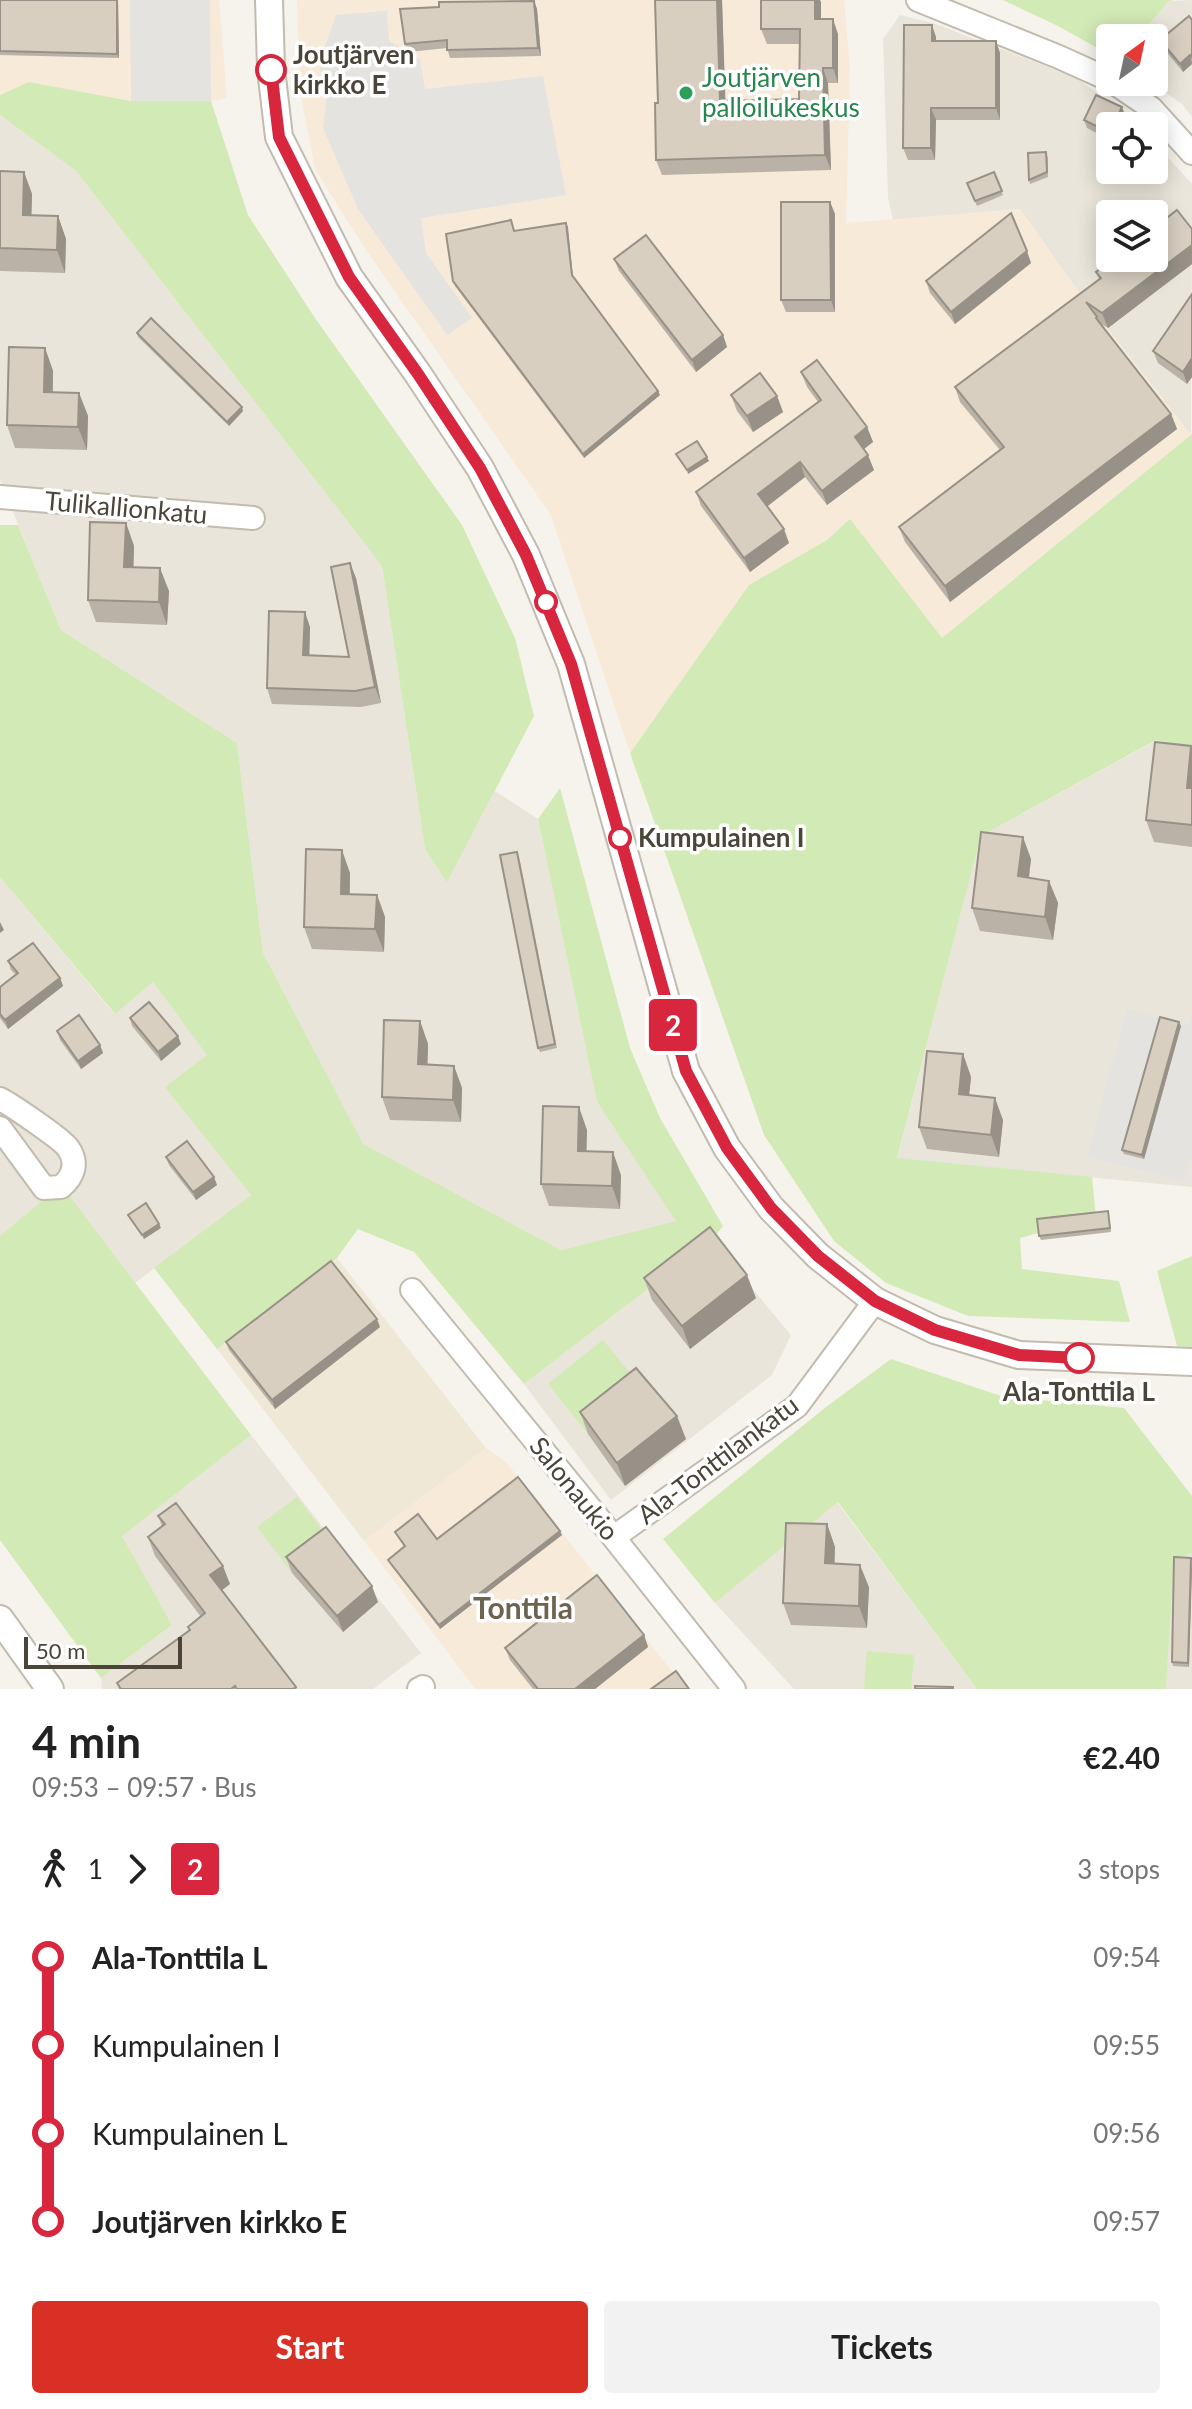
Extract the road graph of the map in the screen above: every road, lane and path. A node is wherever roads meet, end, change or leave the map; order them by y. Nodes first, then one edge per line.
1 (269, 0) edge
2 (918, 0) edge
3 (1096, 74) edge
4 (1133, 96) edge
5 (1192, 153) edge
6 (0, 497) edge
7 (253, 518) dead end
8 (0, 1099) edge
9 (0, 1128) edge
10 (412, 1290) dead end
11 (875, 1301) junction
12 (1192, 1362) edge
13 (614, 1537) junction
14 (0, 1619) edge
15 (50, 1689) edge
16 (734, 1689) edge

1 - 11 street
2 - 3 street
4 - 5 street
6 - 7 street, Tulikallionkatu
8 - 9 street
10 - 13 street, Salonaukio
11 - 12 street
11 - 13 street, Ala-Tonttilankatu
13 - 16 street, Salonaukio
14 - 15 street

